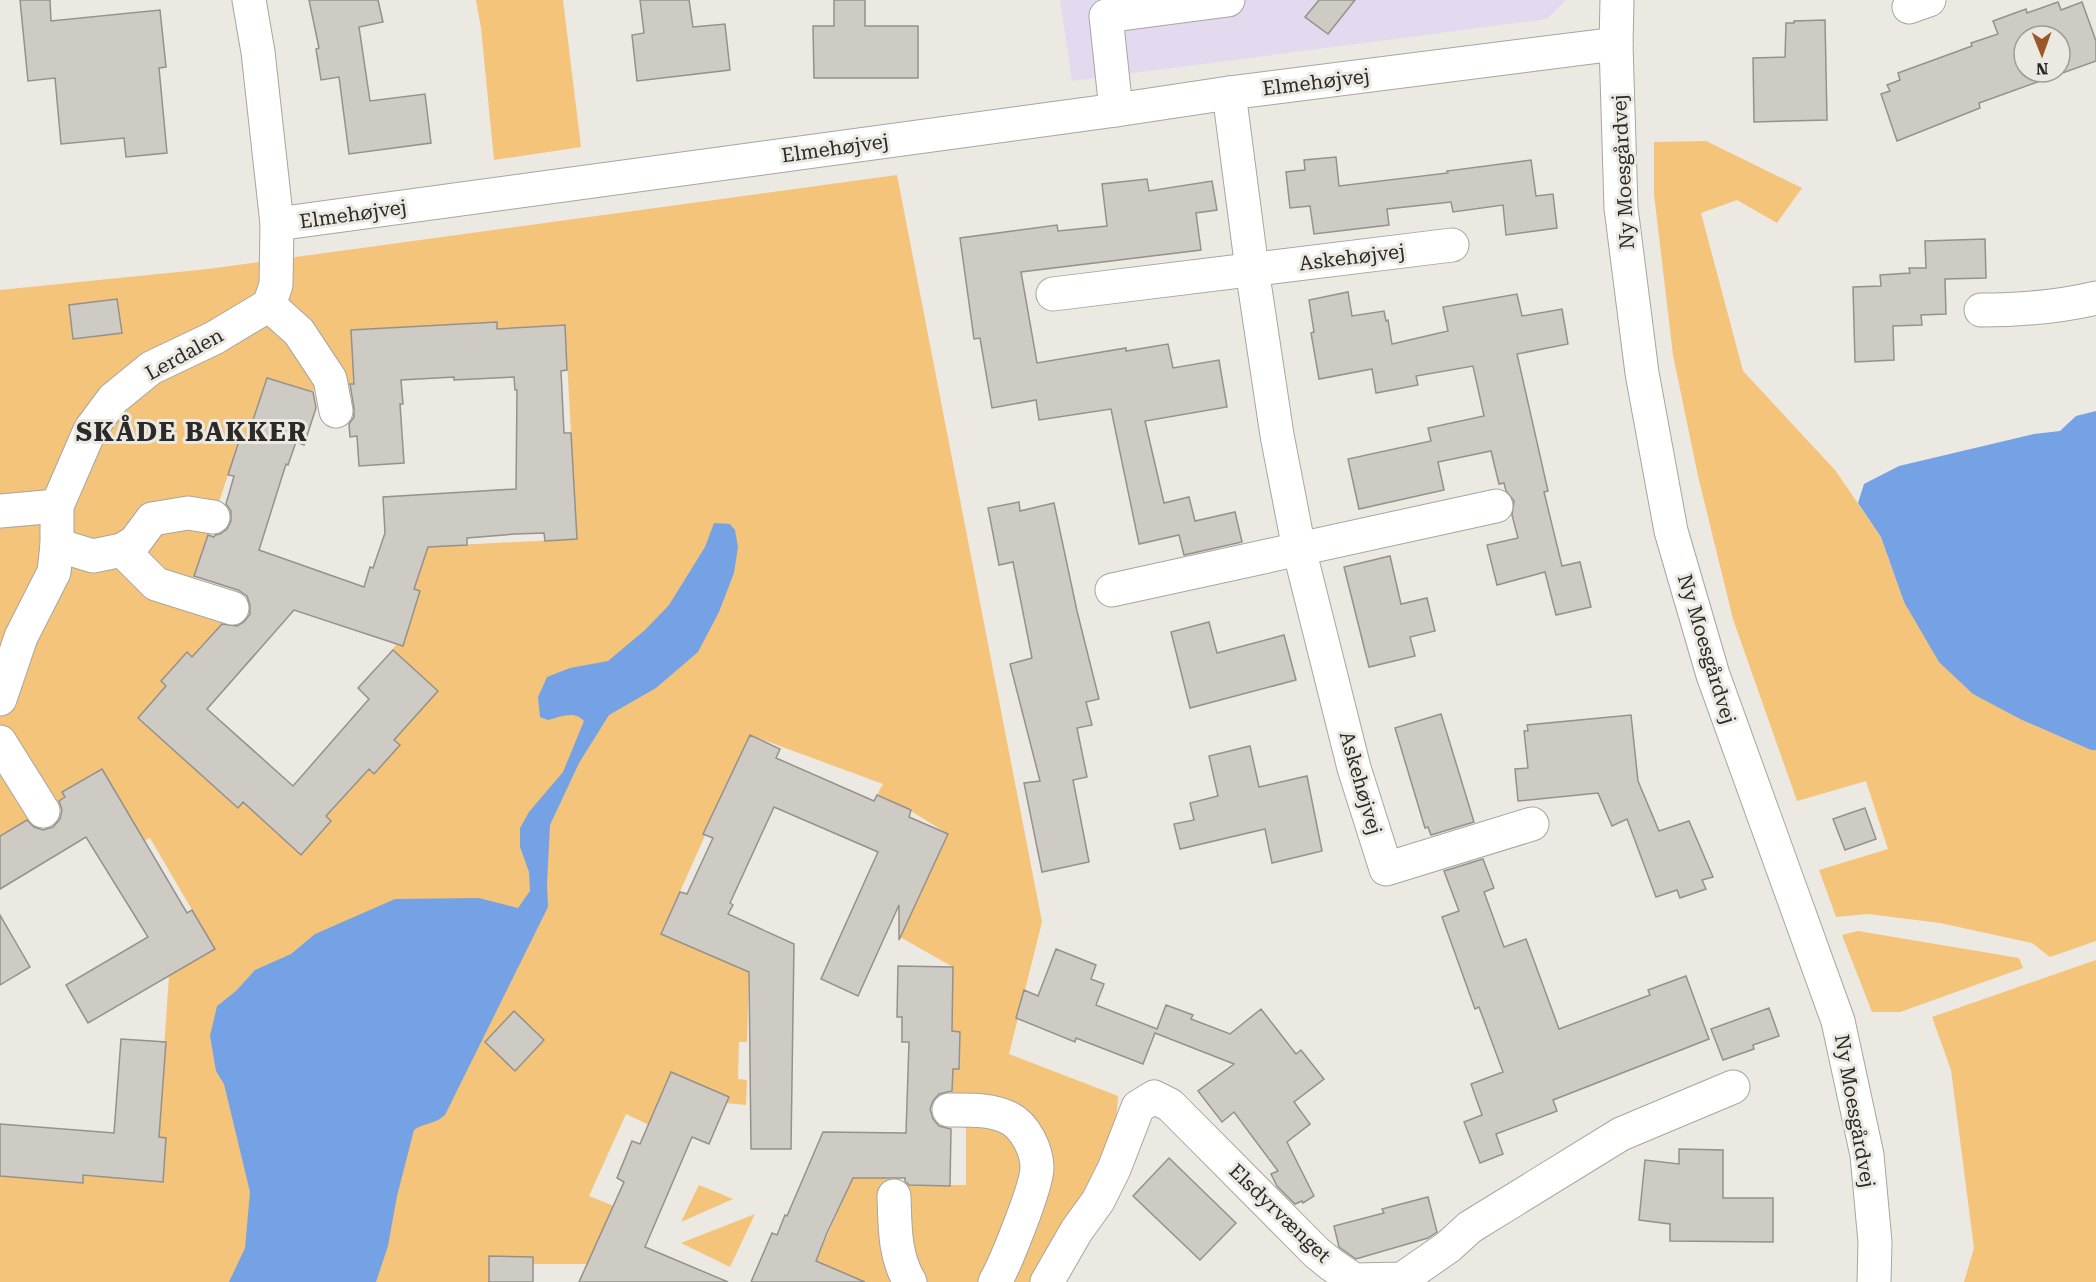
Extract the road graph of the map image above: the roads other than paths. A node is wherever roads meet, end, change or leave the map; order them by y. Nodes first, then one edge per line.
1 (249, 0) edge
2 (1228, 0) edge
3 (1617, 0) edge
4 (1616, 44) junction
5 (1229, 93) junction
6 (1116, 110) junction
7 (277, 224) junction
8 (1452, 245) dead end
9 (1252, 269) junction
10 (1053, 294) dead end
11 (2096, 298) edge
12 (268, 305) junction
13 (1981, 310) dead end
14 (336, 411) dead end
15 (57, 506) junction
16 (1496, 506) dead end
17 (0, 511) edge
18 (213, 518) dead end
19 (57, 545) junction
20 (1299, 549) junction
21 (122, 550) junction
22 (1112, 590) dead end
23 (232, 608) dead end
24 (0, 699) edge
25 (0, 742) edge
26 (44, 811) dead end
27 (1532, 824) dead end
28 (1733, 1087) dead end
29 (949, 1110) dead end
30 (894, 1196) dead end
31 (910, 1282) edge
32 (995, 1282) edge
33 (1047, 1282) edge
34 (1874, 1282) edge

1 - 7 street, Elmehøjvej
2 - 6 street
3 - 4 street, Ny Moesgårdvej
4 - 5 street, Elmehøjvej
4 - 34 street, Ny Moesgårdvej
5 - 6 street, Elmehøjvej
5 - 9 street, Askehøjvej
6 - 7 street, Elmehøjvej
7 - 12 street
8 - 9 street, Askehøjvej
9 - 10 street, Askehøjvej
9 - 20 street, Askehøjvej
11 - 13 street
12 - 14 street
12 - 15 street, Lerdalen
15 - 17 street
15 - 19 street, Lerdalen
16 - 20 street
18 - 21 street
19 - 21 street
19 - 24 street, Lerdalen
20 - 22 street
20 - 27 street, Askehøjvej
21 - 23 street
25 - 26 street
28 - 33 street, Elsdyrvænget
29 - 32 street
30 - 31 street

